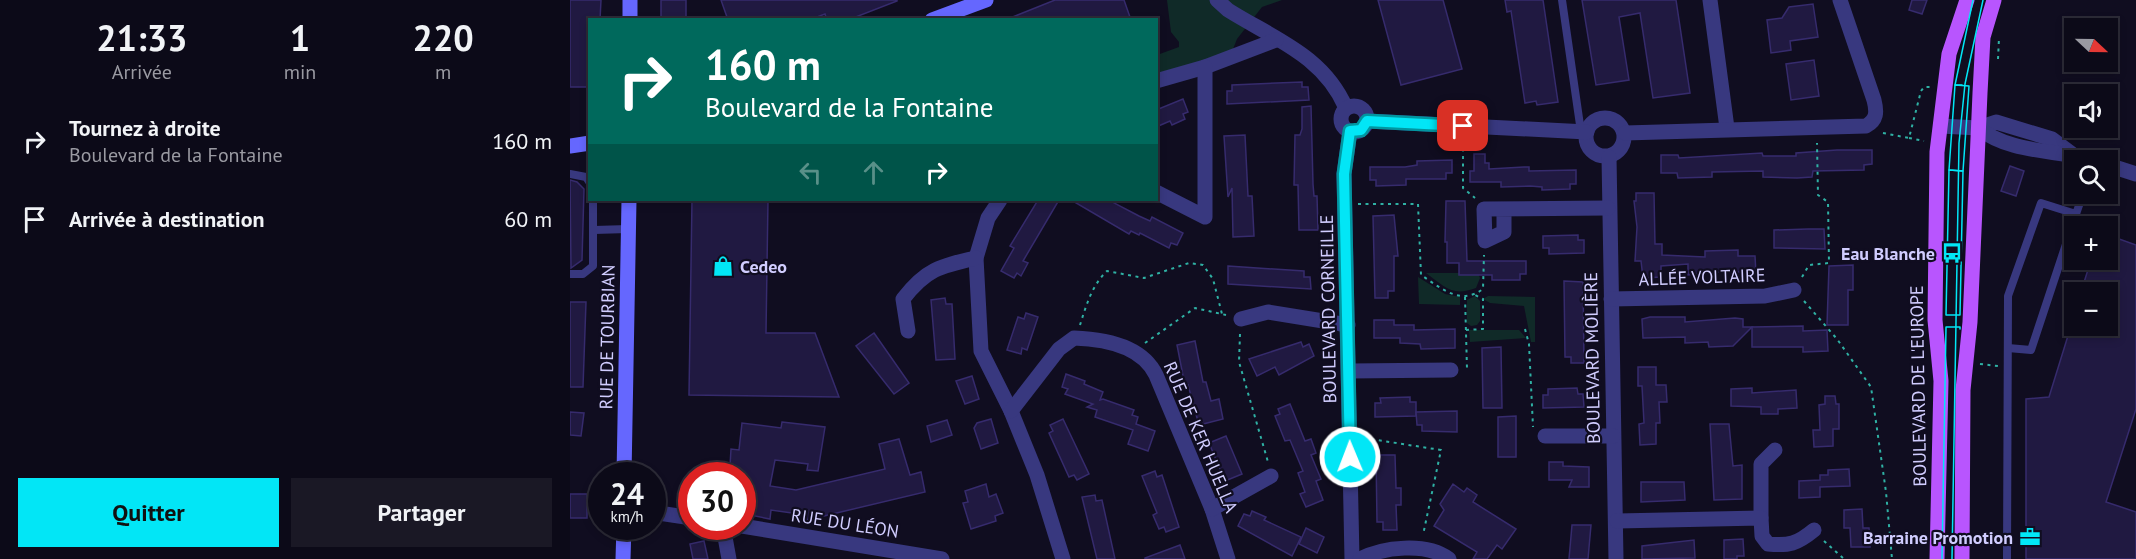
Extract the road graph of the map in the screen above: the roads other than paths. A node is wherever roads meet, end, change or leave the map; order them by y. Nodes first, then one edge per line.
1 (630, 0) edge
2 (986, 0) edge
3 (1217, 0) edge
4 (1562, 0) edge
5 (1710, 0) edge
6 (1840, 0) edge
7 (1967, 0) edge
8 (1994, 0) edge
9 (630, 18) edge
10 (937, 18) edge
11 (1276, 40) junction
12 (1205, 68) junction
13 (1158, 80) edge
14 (1346, 108) junction
15 (1367, 121) junction
16 (1941, 126) junction
17 (1978, 128) junction
18 (1727, 129) junction
19 (1350, 131) junction
20 (1584, 132) junction
21 (1624, 133) junction
22 (588, 143) edge
23 (570, 146) edge
24 (2067, 150) edge
25 (1609, 157) junction
26 (2118, 168) edge
27 (570, 174) edge
28 (2136, 174) edge
29 (588, 180) edge
30 (1158, 193) edge
31 (593, 201) edge
32 (629, 201) edge
33 (999, 201) edge
34 (2080, 204) edge
35 (1608, 208) junction
36 (2076, 214) junction
37 (628, 229) junction
38 (594, 230) junction
39 (1485, 241) road end
40 (976, 258) junction
41 (570, 274) edge
42 (1794, 290) road end
43 (1611, 299) junction
44 (1241, 319) road end
45 (1348, 325) junction
46 (908, 331) dead end
47 (2008, 348) junction
48 (1451, 370) road end
49 (1350, 371) junction
50 (1011, 411) junction
51 (1545, 436) road end
52 (1613, 436) junction
53 (1775, 450) dead end
54 (624, 462) edge
55 (1271, 476) road end
56 (1212, 509) junction
57 (1761, 518) junction
58 (1617, 520) junction
59 (756, 529) edge
60 (1814, 530) road end
61 (624, 540) edge
62 (726, 540) edge
63 (901, 556) edge
64 (623, 559) edge
65 (729, 559) edge
66 (942, 559) edge
67 (1063, 559) edge
68 (1228, 559) edge
69 (1352, 559) edge
70 (1360, 559) edge
71 (1449, 559) edge
72 (1616, 559) edge
73 (1937, 559) edge
74 (1962, 559) edge
75 (2007, 559) edge

1 - 9 main road
2 - 10 main road
3 - 11 street
4 - 20 lane
5 - 18 street
6 - 18 street
7 - 16 main road, BOULEVARD DE L'EUROPE
8 - 17 main road
11 - 12 street
11 - 14 street
12 - 13 street
12 - 30 street
14 - 15 street
14 - 19 street
15 - 19 street
15 - 20 street
16 - 17 street
16 - 73 main road, BOULEVARD DE L'EUROPE
17 - 24 street
17 - 74 main road
18 - 21 street
19 - 45 street, BOULEVARD CORNEILLE
20 - 21 street
20 - 25 street
21 - 25 street
22 - 23 main road
25 - 35 street, BOULEVARD MOLIÈRE
26 - 28 street
27 - 29 lane
31 - 38 lane
32 - 37 main road, RUE DE TOURBIAN
33 - 40 street
34 - 36 lane
35 - 39 street
35 - 43 street, BOULEVARD MOLIÈRE
36 - 47 lane
36 - 47 lane
37 - 38 lane
37 - 54 main road, RUE DE TOURBIAN
38 - 41 lane
40 - 46 street
40 - 50 street
42 - 43 street, ALLÉE VOLTAIRE
43 - 52 street, BOULEVARD MOLIÈRE
44 - 45 street
45 - 49 street, BOULEVARD CORNEILLE
47 - 75 lane
48 - 49 street
49 - 69 street, BOULEVARD CORNEILLE
50 - 56 street, RUE DE KER HUELLA
50 - 67 street
51 - 52 street
52 - 58 street, BOULEVARD MOLIÈRE
53 - 57 street
55 - 56 street
56 - 68 street, RUE DE KER HUELLA
57 - 58 street
57 - 60 street
58 - 72 street, BOULEVARD MOLIÈRE
59 - 63 street, RUE DU LÉON
61 - 64 main road
62 - 65 street
63 - 66 street, RUE DU LÉON
70 - 71 street

